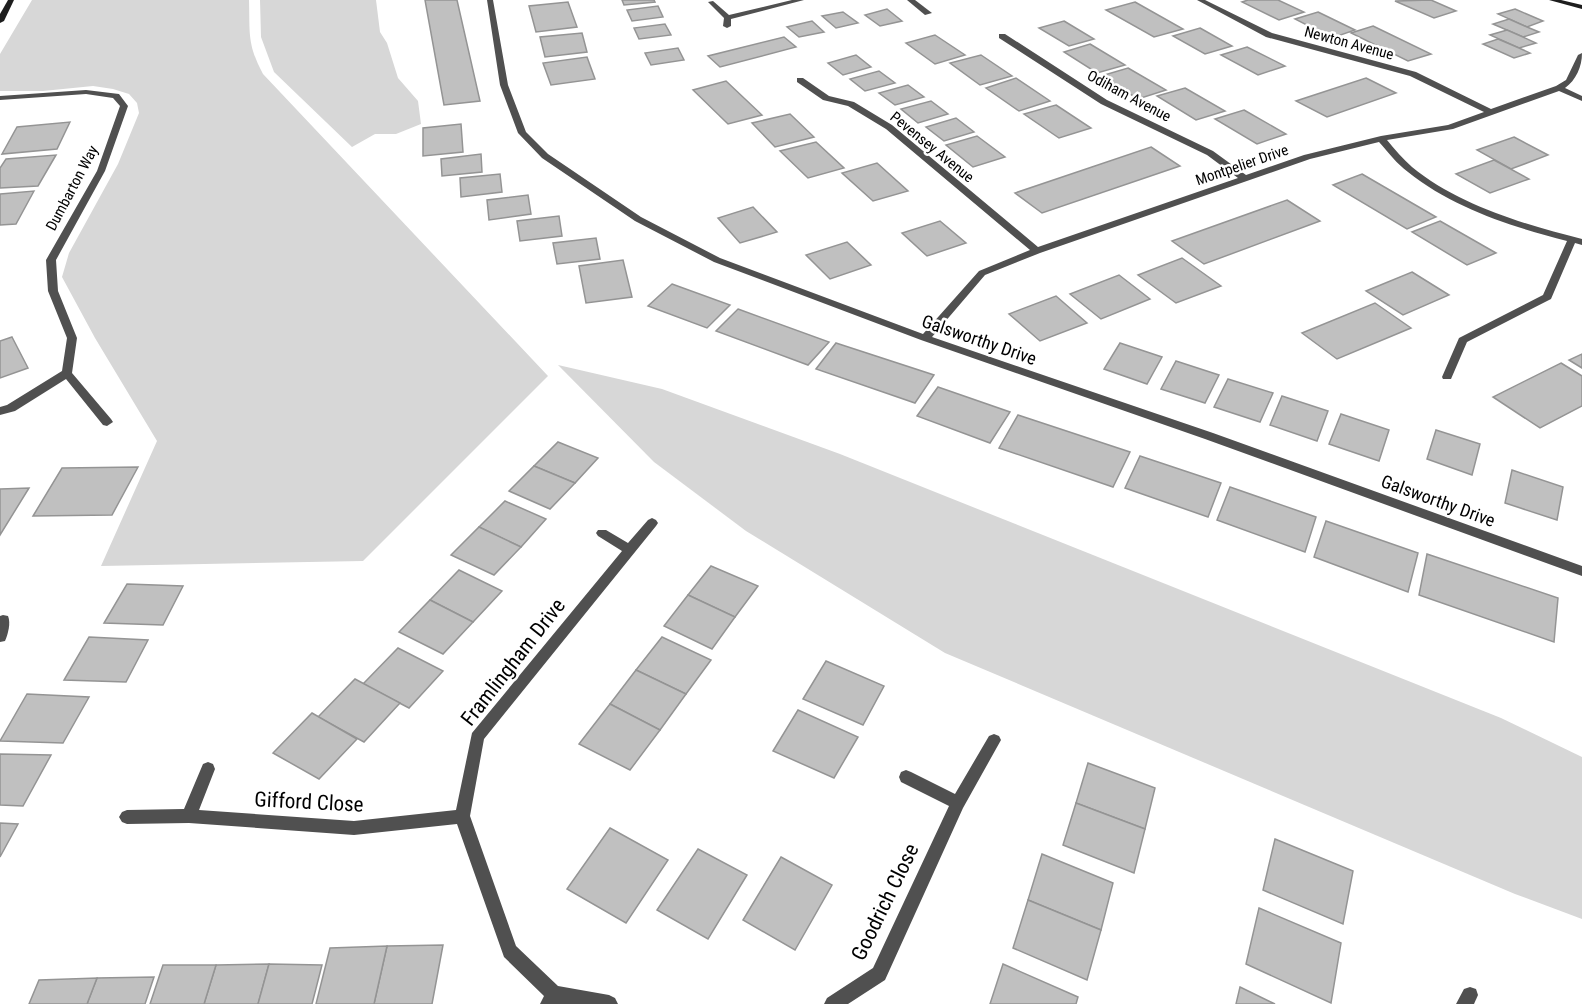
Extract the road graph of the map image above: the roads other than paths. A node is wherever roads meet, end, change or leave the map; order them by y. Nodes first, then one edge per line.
1 (11, 0) edge
2 (490, 0) edge
3 (801, 0) edge
4 (910, 0) edge
5 (1200, 0) edge
6 (1552, 0) edge
7 (711, 2) dead end
8 (1582, 7) edge
9 (927, 13) dead end
10 (0, 21) edge
11 (1002, 36) dead end
12 (1582, 55) edge
13 (800, 81) dead end
14 (1559, 88) junction
15 (0, 98) edge
16 (1582, 99) edge
17 (1490, 112) junction
18 (1381, 139) junction
19 (1244, 178) junction
20 (1577, 241) edge
21 (1037, 251) junction
22 (925, 338) junction
23 (67, 373) junction
24 (1447, 377) dead end
25 (0, 411) edge
26 (106, 422) dead end
27 (652, 523) dead end
28 (602, 533) dead end
29 (630, 550) junction
30 (1582, 571) edge
31 (3, 620) dead end
32 (0, 637) edge
33 (994, 740) dead end
34 (208, 769) dead end
35 (906, 777) dead end
36 (958, 803) junction
37 (127, 816) dead end
38 (189, 816) junction
39 (462, 816) junction
40 (551, 999) edge
41 (609, 1004) edge
42 (833, 1004) edge

1 - 10 street
2 - 22 street, Galsworthy Drive
3 - 7 street
4 - 9 street
5 - 17 street, Newton Avenue
6 - 8 street
11 - 19 street, Odiham Avenue
12 - 14 street
13 - 21 street, Pevensey Avenue
14 - 16 street
14 - 17 street, Montpelier Drive
15 - 23 street, Dumbarton Way
17 - 18 street, Montpelier Drive
18 - 19 street, Montpelier Drive
18 - 20 street
19 - 21 street, Montpelier Drive
20 - 24 street
21 - 22 street, Montpelier Drive
22 - 30 street, Galsworthy Drive
23 - 25 street
23 - 26 street
27 - 29 street, Framlingham Drive
28 - 29 street
29 - 39 street, Framlingham Drive
31 - 32 street
33 - 36 street, Goodrich Close
34 - 38 street
35 - 36 street
36 - 42 street, Goodrich Close
37 - 38 street, Gifford Close
38 - 39 street, Gifford Close
39 - 40 street
40 - 41 street

